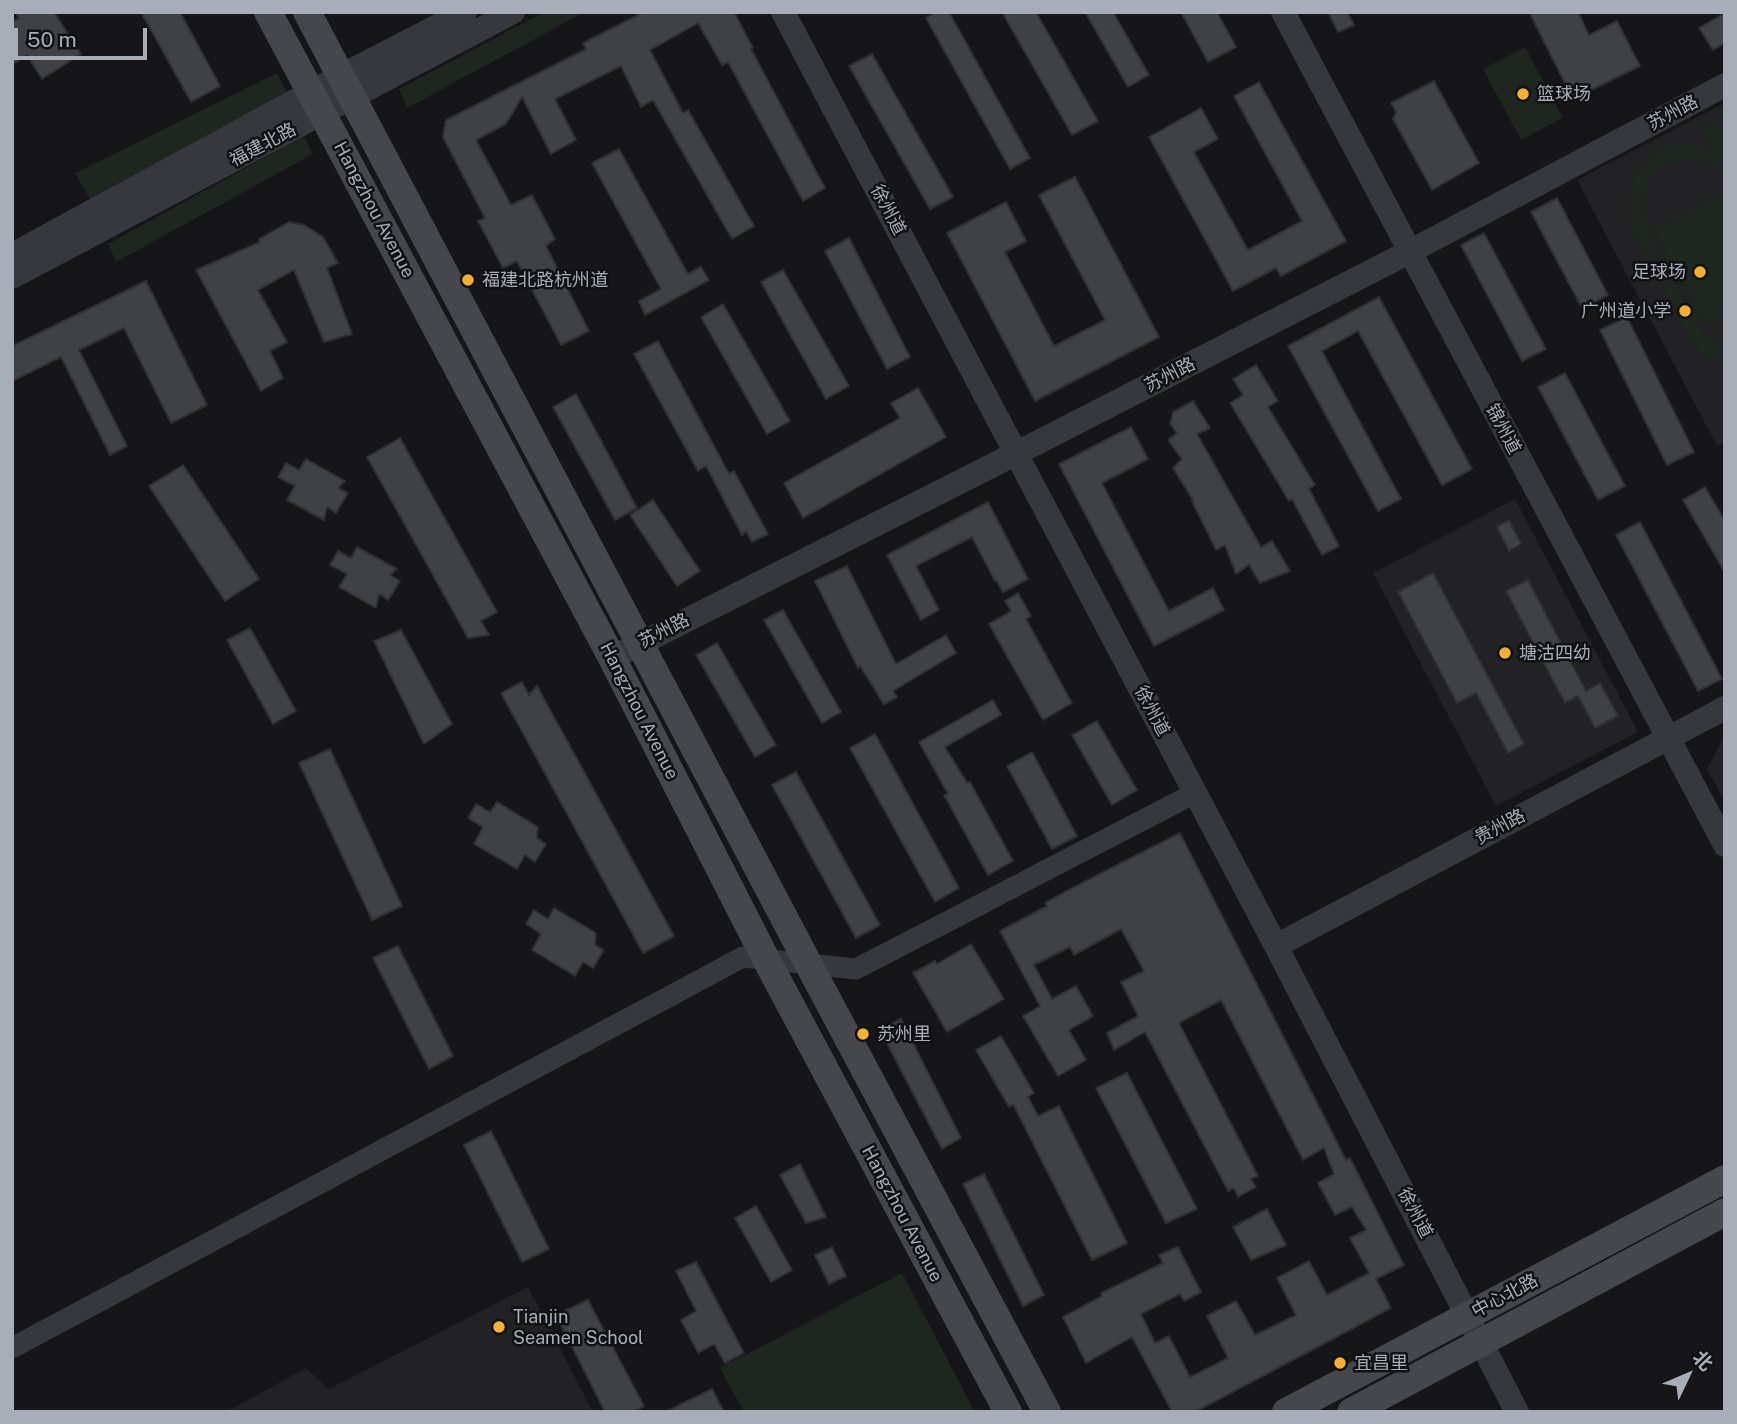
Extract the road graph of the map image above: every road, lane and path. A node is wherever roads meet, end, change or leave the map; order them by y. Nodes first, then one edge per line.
1 (268, 12) edge
2 (307, 12) edge
3 (465, 12) edge
4 (513, 12) edge
5 (783, 12) edge
6 (1283, 12) edge
7 (1725, 85) edge
8 (347, 87) junction
9 (317, 103) junction
10 (1409, 252) junction
11 (12, 256) edge
12 (12, 277) edge
13 (1017, 453) junction
14 (640, 644) junction
15 (612, 657) junction
16 (1725, 708) edge
17 (1667, 739) junction
18 (1195, 793) junction
19 (1725, 845) edge
20 (1276, 946) junction
21 (767, 961) junction
22 (809, 965) junction
23 (1725, 1180) edge
24 (1725, 1212) edge
25 (1468, 1315) junction
26 (1482, 1342) junction
27 (12, 1348) edge
28 (1008, 1412) edge
29 (1047, 1412) edge
30 (1286, 1412) edge
31 (1352, 1412) edge
32 (1517, 1412) edge

1 - 9 main road, Hangzhou Avenue
2 - 8 main road, Hangzhou Avenue
3 - 8 street, 福建北路
4 - 8 street, 福建北路
5 - 13 street, 徐州道
6 - 10 street, 锦州道
7 - 10 street, 苏州路
8 - 9 street, 福建北路
8 - 14 main road, Hangzhou Avenue
9 - 11 street, 福建北路
9 - 12 street, 福建北路
9 - 15 main road, Hangzhou Avenue
10 - 13 street, 苏州路
10 - 17 street, 锦州道
13 - 14 street, 苏州路
13 - 18 street, 徐州道
14 - 15 street, 苏州路
14 - 22 main road, Hangzhou Avenue
15 - 21 main road, Hangzhou Avenue
16 - 17 street, 贵州路
17 - 19 street, 锦州道
17 - 20 street, 贵州路
18 - 20 street, 徐州道
18 - 22 street
20 - 25 street, 徐州道
21 - 22 street
21 - 27 street
21 - 28 main road, Hangzhou Avenue
22 - 29 main road, Hangzhou Avenue
23 - 25 main road, 中心北路
24 - 26 main road, 中心北路
25 - 26 street, 徐州道
25 - 30 main road, 中心北路
26 - 31 main road, 中心北路
26 - 32 street, 徐州道

